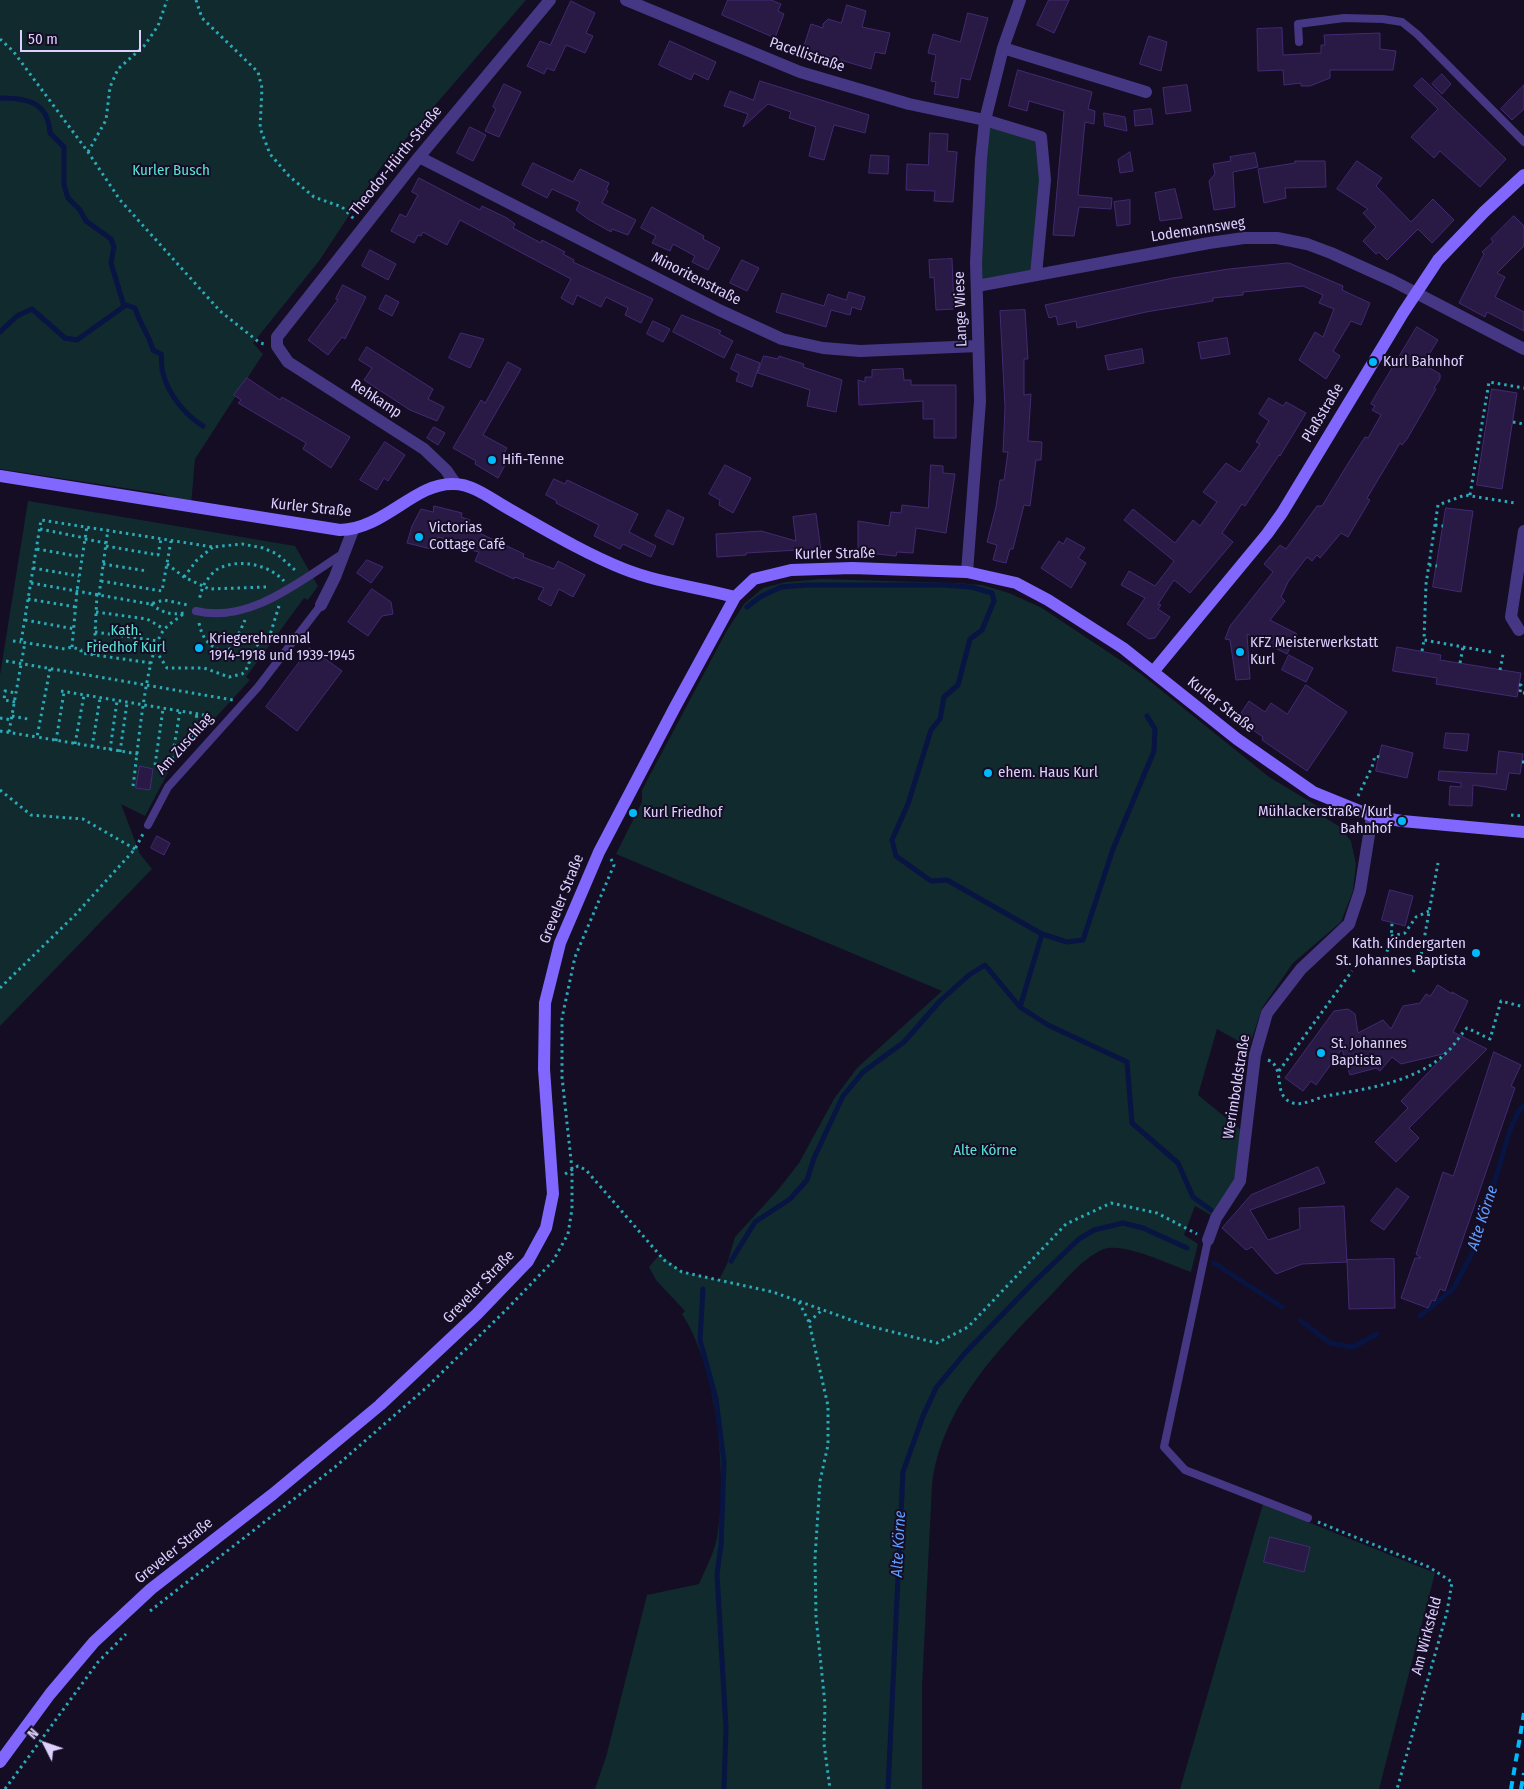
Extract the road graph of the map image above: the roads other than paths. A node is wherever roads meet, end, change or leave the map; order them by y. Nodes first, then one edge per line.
1 (550, 0) edge
2 (626, 0) edge
3 (1020, 0) edge
4 (1300, 42) dead end
5 (1003, 48) junction
6 (1146, 92) dead end
7 (985, 120) junction
8 (1524, 142) edge
9 (419, 158) junction
10 (1524, 175) edge
11 (1036, 275) junction
12 (977, 286) junction
13 (1415, 293) junction
14 (277, 346) joint
15 (978, 346) junction
16 (1524, 349) edge
17 (0, 476) edge
18 (454, 484) junction
19 (353, 530) junction
20 (1524, 531) edge
21 (344, 553) junction
22 (967, 572) junction
23 (735, 596) junction
24 (321, 605) joint
25 (196, 611) road end
26 (1519, 630) dead end
27 (1154, 672) junction
28 (1372, 816) junction
29 (148, 825) road end
30 (1524, 832) edge
31 (1208, 1240) joint
32 (1308, 1518) road end
33 (0, 1762) edge

1 - 9 street, Theodor-Hürth-Straße
2 - 7 street, Pacellistraße
3 - 5 street, Lange Wiese
4 - 8 lane
5 - 6 street
5 - 7 street, Lange Wiese
7 - 11 street
7 - 12 street, Lange Wiese
9 - 14 street, Theodor-Hürth-Straße
9 - 15 street, Minoritenstraße
10 - 13 street, Plaßstraße
11 - 12 street, Lodemannsweg
11 - 13 street, Lodemannsweg
12 - 15 street, Lange Wiese
13 - 16 street, Lodemannsweg
13 - 27 street, Plaßstraße
14 - 18 street, Rehkamp
15 - 22 street, Lange Wiese
17 - 19 street, Kurler Straße
18 - 19 street, Kurler Straße
18 - 23 street, Kurler Straße
19 - 21 street, Am Zuschlag
20 - 26 street
21 - 24 street, Am Zuschlag
21 - 25 lane
22 - 23 street, Kurler Straße
22 - 27 street, Kurler Straße
23 - 33 street, Greveler Straße
24 - 29 lane, Am Zuschlag
27 - 28 street, Kurler Straße
28 - 30 street, Kurler Straße
28 - 31 street, Werimboldstraße
31 - 32 lane

